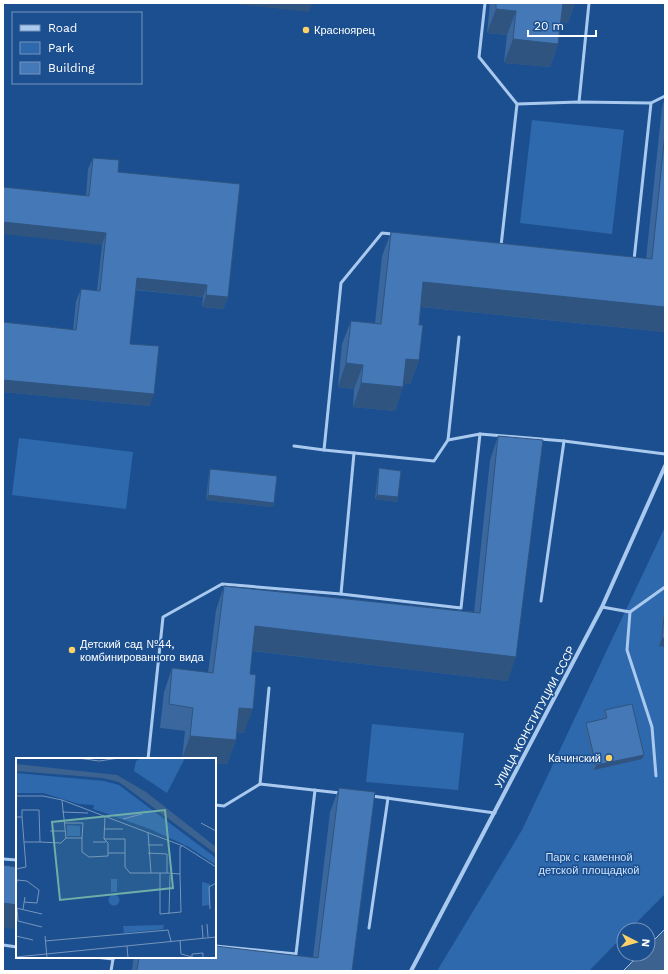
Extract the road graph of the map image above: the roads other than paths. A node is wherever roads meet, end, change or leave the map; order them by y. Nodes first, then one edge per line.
1 (485, 3) edge
2 (589, 3) edge
3 (665, 96) edge
4 (578, 102) junction
5 (650, 103) junction
6 (517, 104) junction
7 (397, 235) edge
8 (493, 245) edge
9 (501, 246) junction
10 (508, 247) edge
11 (633, 262) edge
12 (459, 337) dead end
13 (480, 434) junction
14 (448, 440) junction
15 (564, 441) junction
16 (294, 446) dead end
17 (324, 450) junction
18 (354, 453) junction
19 (665, 454) edge
20 (665, 466) edge
21 (665, 587) edge
22 (341, 594) junction
23 (541, 601) dead end
24 (602, 607) junction
25 (630, 612) junction
26 (269, 688) dead end
27 (148, 758) edge
28 (656, 776) dead end
29 (260, 784) junction
30 (315, 790) junction
31 (344, 793) edge
32 (366, 796) edge
33 (388, 798) junction
34 (216, 805) edge
35 (495, 813) junction
36 (3, 859) edge
37 (16, 860) edge
38 (369, 928) dead end
39 (3, 945) edge
40 (216, 946) edge
41 (16, 947) edge
42 (113, 958) edge
43 (111, 971) edge
44 (411, 971) edge

1 - 6 lane
2 - 4 lane
3 - 5 lane
4 - 5 lane
4 - 6 lane
5 - 11 lane
6 - 9 lane
7 - 17 lane
8 - 9 lane
9 - 10 lane
12 - 14 lane
13 - 14 lane
13 - 15 lane
13 - 22 lane
14 - 18 lane
15 - 19 lane
15 - 23 lane
16 - 17 lane
17 - 18 lane
18 - 22 lane
20 - 24 street, УЛИЦА КОНСТИТУЦИИ СССР
21 - 25 lane
22 - 27 lane
24 - 25 lane
24 - 35 street, УЛИЦА КОНСТИТУЦИИ СССР
25 - 28 lane
26 - 29 lane
29 - 30 lane
29 - 34 lane
30 - 31 lane
30 - 40 lane
32 - 33 lane
33 - 35 lane
33 - 38 lane
35 - 44 street, УЛИЦА КОНСТИТУЦИИ СССР
36 - 37 lane
39 - 41 lane
42 - 43 lane

